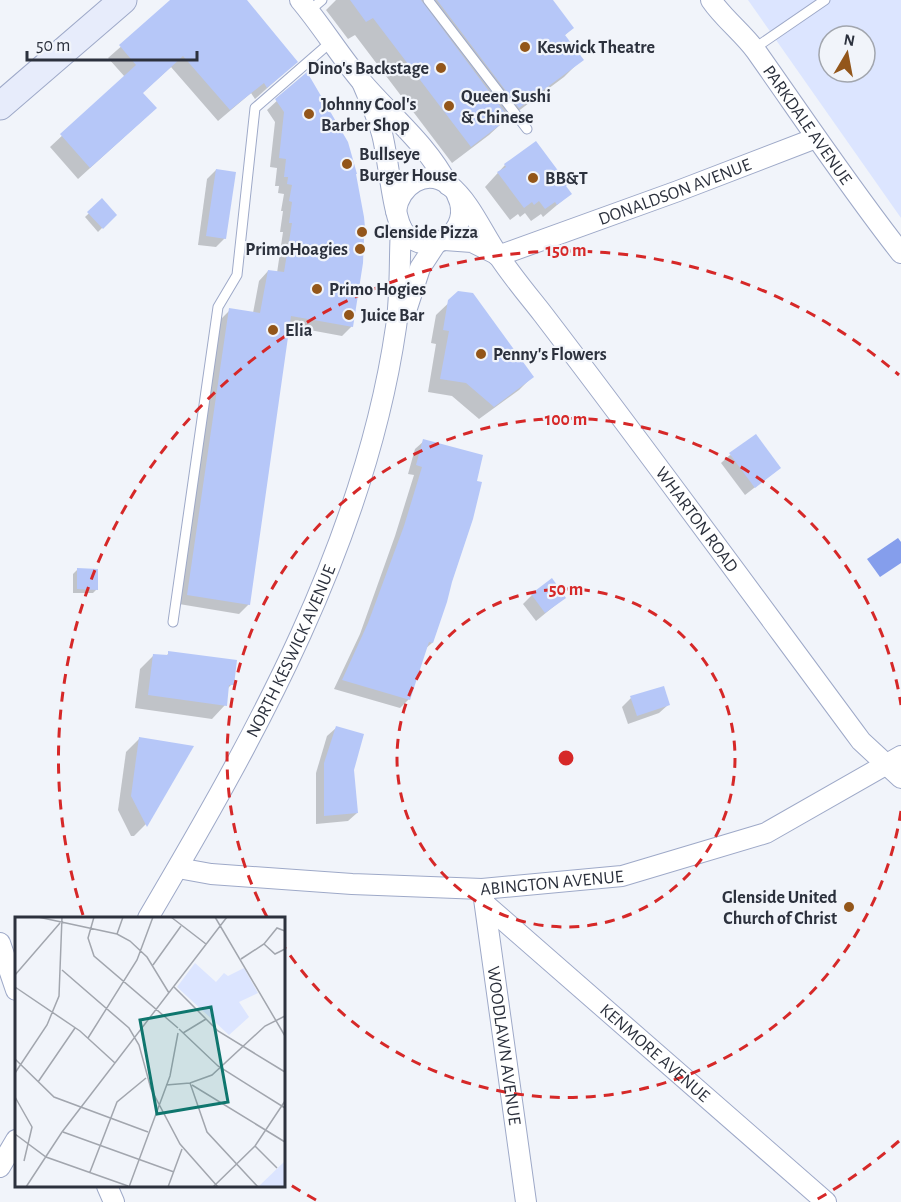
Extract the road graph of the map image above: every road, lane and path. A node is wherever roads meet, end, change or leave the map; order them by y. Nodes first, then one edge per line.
1 (123, 0) edge
2 (428, 0) edge
3 (711, 0) edge
4 (825, 0) edge
5 (310, 4) edge
6 (332, 41) junction
7 (754, 48) junction
8 (362, 82) junction
9 (0, 106) edge
10 (527, 129) dead end
11 (816, 138) junction
12 (452, 188) junction
13 (398, 218) junction
14 (441, 241) junction
15 (901, 253) edge
16 (498, 256) junction
17 (389, 365) junction
18 (173, 622) dead end
19 (893, 760) edge
20 (901, 778) edge
21 (178, 868) junction
22 (483, 896) junction
23 (149, 917) edge
24 (0, 943) edge
25 (15, 987) edge
26 (15, 1142) edge
27 (0, 1167) edge
28 (108, 1187) edge
29 (114, 1202) edge
30 (526, 1202) edge
31 (826, 1202) edge

1 - 9 main road
2 - 10 lane
3 - 7 street, PARKDALE AVENUE
4 - 7 lane
5 - 6 street, NORTH KESWICK AVENUE
6 - 8 street, NORTH KESWICK AVENUE
6 - 18 lane
7 - 11 street, PARKDALE AVENUE
8 - 12 street, NORTH KESWICK AVENUE
8 - 13 street, NORTH KESWICK AVENUE
11 - 15 street, PARKDALE AVENUE
11 - 16 street, DONALDSON AVENUE
12 - 13 street
12 - 14 street, NORTH KESWICK AVENUE
12 - 16 street, WHARTON ROAD
13 - 14 street, WHARTON ROAD
13 - 17 street, NORTH KESWICK AVENUE
14 - 16 street, WHARTON ROAD
14 - 17 street, NORTH KESWICK AVENUE
16 - 19 street, WHARTON ROAD
17 - 21 street, NORTH KESWICK AVENUE
19 - 20 street, WHARTON ROAD
19 - 22 street, ABINGTON AVENUE
21 - 22 street, ABINGTON AVENUE
21 - 23 street, NORTH KESWICK AVENUE
22 - 30 street, WOODLAWN AVENUE
22 - 31 street, KENMORE AVENUE
24 - 25 street
26 - 27 street
28 - 29 street

